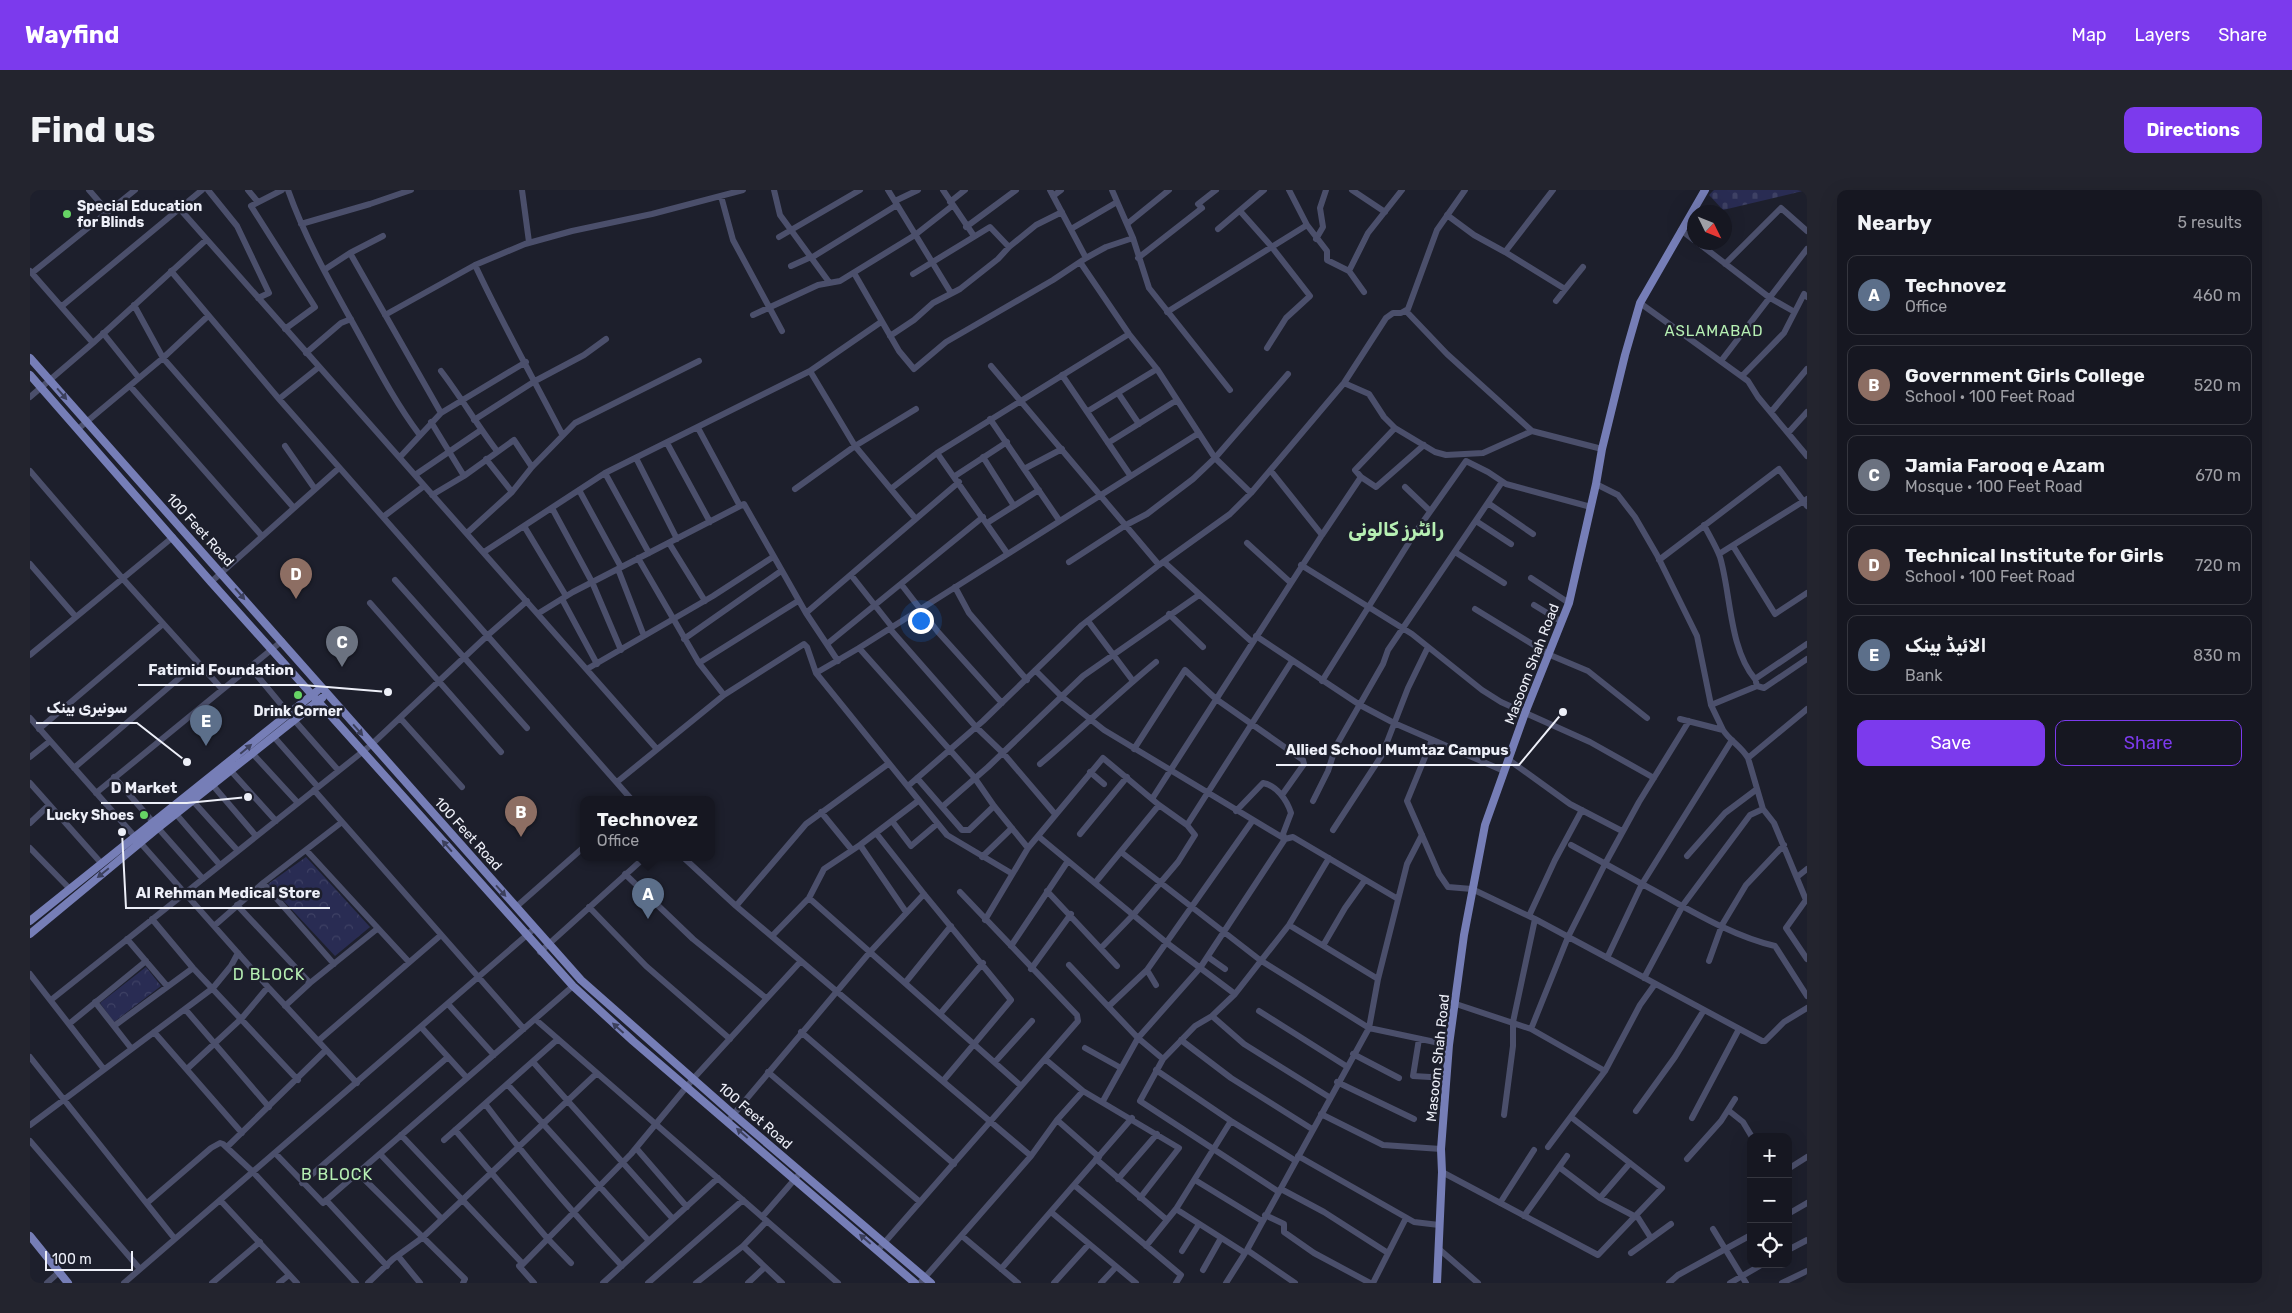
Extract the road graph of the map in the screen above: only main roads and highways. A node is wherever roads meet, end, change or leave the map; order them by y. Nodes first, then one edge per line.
1 (1705, 190) edge
2 (30, 358) edge
3 (30, 375) edge
4 (325, 690) junction
5 (316, 698) junction
6 (210, 783) junction
7 (155, 825) junction
8 (138, 840) junction
9 (30, 921) edge
10 (30, 934) edge
11 (30, 1236) edge
12 (925, 1281) edge
13 (68, 1283) edge
14 (915, 1283) edge
15 (1437, 1283) edge

1 - 15 main road, Masoom Shah Road
2 -> 4 main road, 100 Feet Road
3 - 5 main road, 100 Feet Road
4 - 5 main road
4 -> 12 main road, 100 Feet Road
6 -> 5 main road
5 - 6 main road
14 -> 5 main road, 100 Feet Road
6 - 7 main road
6 - 7 main road
7 - 8 main road
8 - 9 main road
8 -> 10 main road
11 - 13 main road

